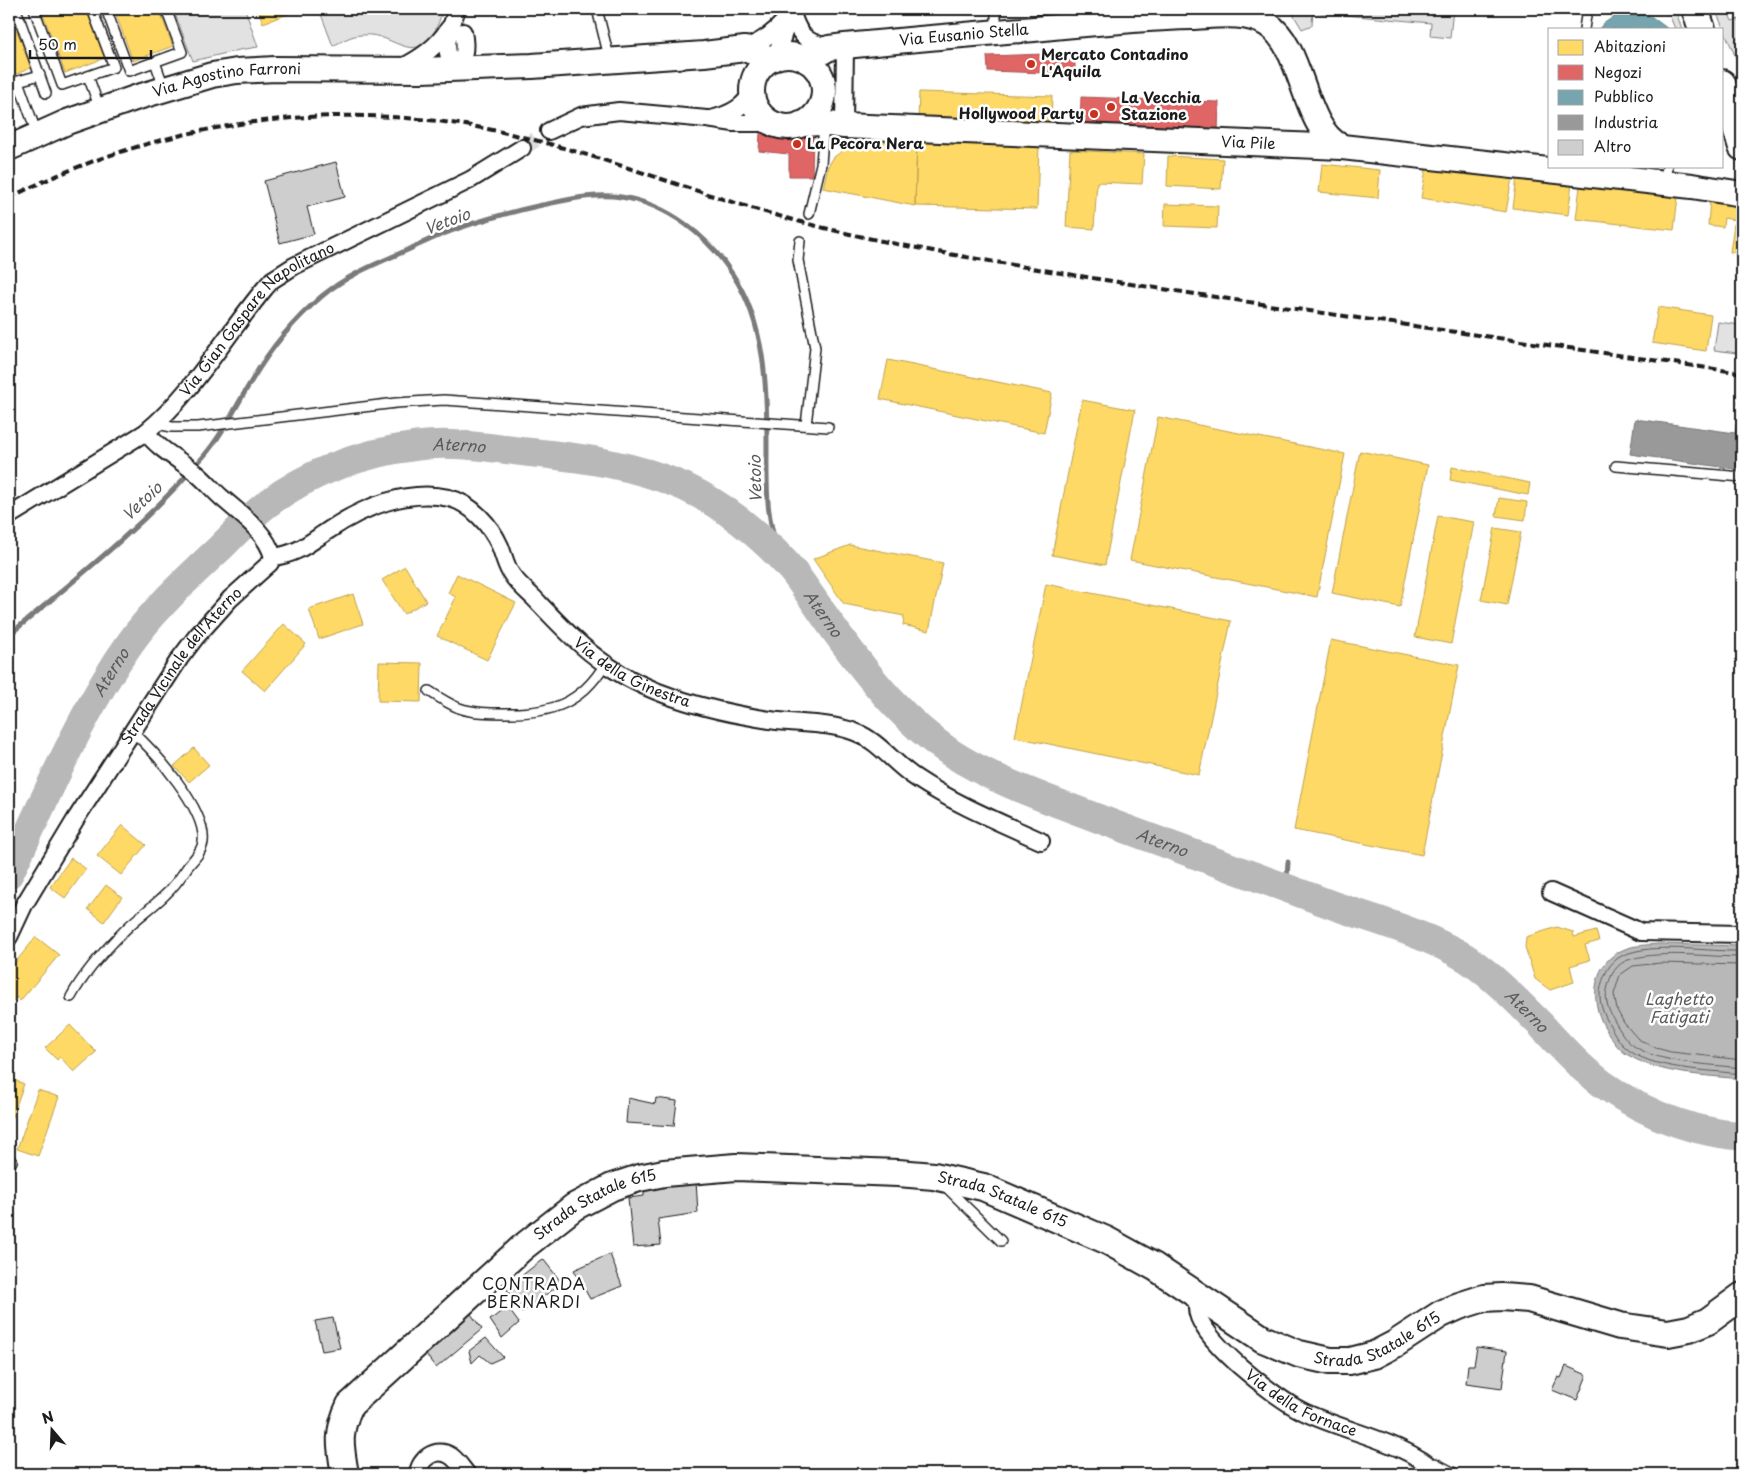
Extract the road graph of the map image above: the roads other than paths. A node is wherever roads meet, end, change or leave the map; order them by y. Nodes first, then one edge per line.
1 (16, 9) edge
2 (34, 9) edge
3 (92, 9) edge
4 (106, 9) edge
5 (166, 9) edge
6 (596, 9) edge
7 (996, 9) edge
8 (1586, 9) edge
9 (1695, 9) edge
10 (792, 12) edge
11 (1126, 14) edge
12 (456, 19) edge
13 (1584, 28) edge
14 (1702, 28) edge
15 (996, 32) junction
16 (839, 47) junction
17 (742, 49) junction
18 (704, 54) junction
19 (773, 59) junction
20 (610, 61) junction
21 (806, 61) junction
22 (155, 62) junction
23 (503, 67) junction
24 (455, 69) junction
25 (396, 70) junction
26 (40, 75) junction
27 (88, 76) junction
28 (1724, 85) edge
29 (753, 86) junction
30 (165, 88) junction
31 (1724, 88) edge
32 (46, 93) dead end
33 (1312, 108) junction
34 (100, 110) junction
35 (706, 119) junction
36 (1742, 119) edge
37 (772, 123) junction
38 (823, 124) junction
39 (549, 130) tunnel mouth
40 (37, 134) junction
41 (1286, 145) junction
42 (1342, 147) junction
43 (1742, 147) edge
44 (9, 148) edge
45 (522, 148) tunnel mouth
46 (1548, 167) edge
47 (1557, 168) edge
48 (1577, 170) edge
49 (1666, 175) edge
50 (1742, 176) edge
51 (1692, 186) junction
52 (1742, 194) edge
53 (809, 214) dead end
54 (800, 240) dead end
55 (806, 426) junction
56 (828, 427) dead end
57 (151, 428) junction
58 (1616, 466) dead end
59 (1742, 477) edge
60 (9, 516) edge
61 (273, 557) junction
62 (606, 664) junction
63 (429, 691) dead end
64 (132, 732) junction
65 (1041, 842) dead end
66 (1551, 892) dead end
67 (1742, 934) edge
68 (9, 937) edge
69 (71, 997) dead end
70 (934, 1176) junction
71 (1001, 1241) dead end
72 (1742, 1296) edge
73 (1201, 1297) junction
74 (1424, 1464) edge
75 (345, 1474) edge
76 (418, 1474) edge
77 (467, 1474) edge
78 (1440, 1474) edge
79 (1456, 1474) edge

1 - 26 lane
2 - 27 lane
3 - 27 lane
4 - 22 lane
5 - 22 lane
6 - 20 lane
7 - 15 lane
8 - 13 lane
9 - 14 main road
10 - 16 street
10 - 17 street
10 - 19 street
10 - 21 street
11 - 15 street, Via Eusanio Stella
11 - 33 street, Via Eusanio Stella
12 - 23 street
12 - 24 street
12 - 25 street
15 - 16 street, Via Eusanio Stella
16 - 21 street, Via Eusanio Stella
16 - 38 street
17 - 18 street
17 - 19 street
18 - 20 street
18 - 29 street
19 - 21 street
19 - 29 street
20 - 23 street
21 - 38 street
22 - 30 lane
23 - 24 street
24 - 25 street, Via Agostino Farroni
25 - 30 street, Via Agostino Farroni
26 - 32 lane
26 - 40 lane
27 - 34 lane
28 - 36 main road
29 - 35 street
29 - 37 street
30 - 34 street, Via Agostino Farroni
31 - 43 main road
33 - 41 street, Via Eusanio Stella
33 - 42 street, Via Eusanio Stella
34 - 40 street, Via Agostino Farroni
35 - 37 street
35 - 39 street
37 - 38 street, Via Pile
38 - 41 street, Via Pile
38 - 53 lane
40 - 44 street, Via Agostino Farroni
41 - 42 street, Via Pile
42 - 46 street, Via Pile
45 - 57 street, Via Gian Gaspare Napolitano
47 - 48 street, Via Pile
48 - 49 street, Via Pile
49 - 51 street, Via Pile
50 - 51 street, Via Pile
51 - 52 street, Via Pile
54 - 55 lane
55 - 56 lane
55 - 57 lane
57 - 60 street, Via Gian Gaspare Napolitano
57 - 61 street
58 - 59 lane
61 - 62 street, Via della Ginestra
61 - 64 street, Strada Vicinale dell'Aterno
62 - 63 lane
62 - 65 street, Via della Ginestra
64 - 68 street, Strada Vicinale dell'Aterno
64 - 69 lane
66 - 67 street
70 - 71 lane
70 - 73 main road, Strada Statale 615
70 - 75 main road, Strada Statale 615
72 - 73 main road, Strada Statale 615
73 - 74 street, Via della Fornace
74 - 78 street, Via della Fornace
74 - 79 lane
76 - 77 street

